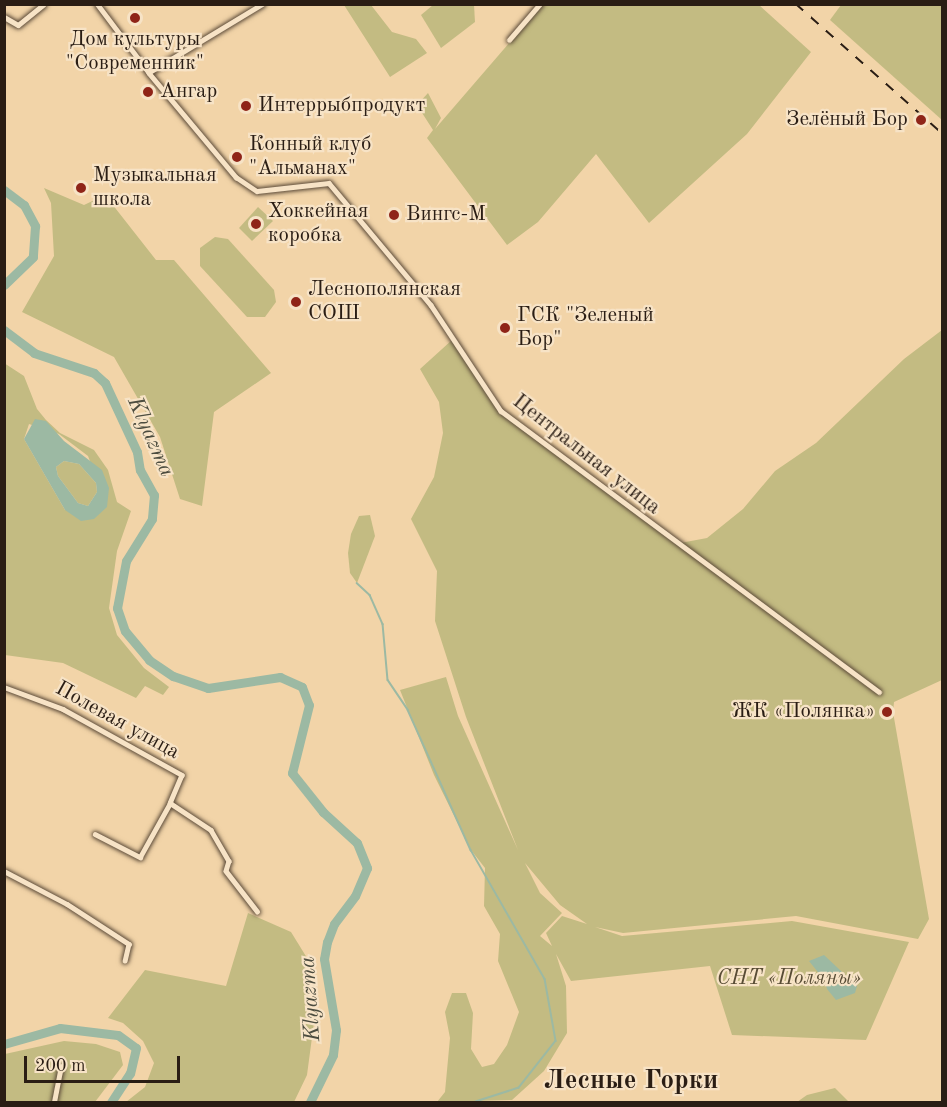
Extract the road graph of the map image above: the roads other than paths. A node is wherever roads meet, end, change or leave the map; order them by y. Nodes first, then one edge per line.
1 (44, 4) edge
2 (97, 4) edge
3 (263, 4) edge
4 (540, 4) edge
5 (4, 17) edge
6 (509, 40) dead end
7 (149, 73) junction
8 (4, 687) edge
9 (879, 692) dead end
10 (170, 803) junction
11 (95, 834) dead end
12 (4, 871) edge
13 (257, 911) dead end
14 (126, 961) dead end
15 (61, 1067) dead end
16 (54, 1102) edge

1 - 5 street
2 - 7 street, Центральная улица
3 - 7 street
4 - 6 street
7 - 9 street, Центральная улица
8 - 10 street, Полевая улица
10 - 11 street
10 - 13 street
12 - 14 street
15 - 16 street

